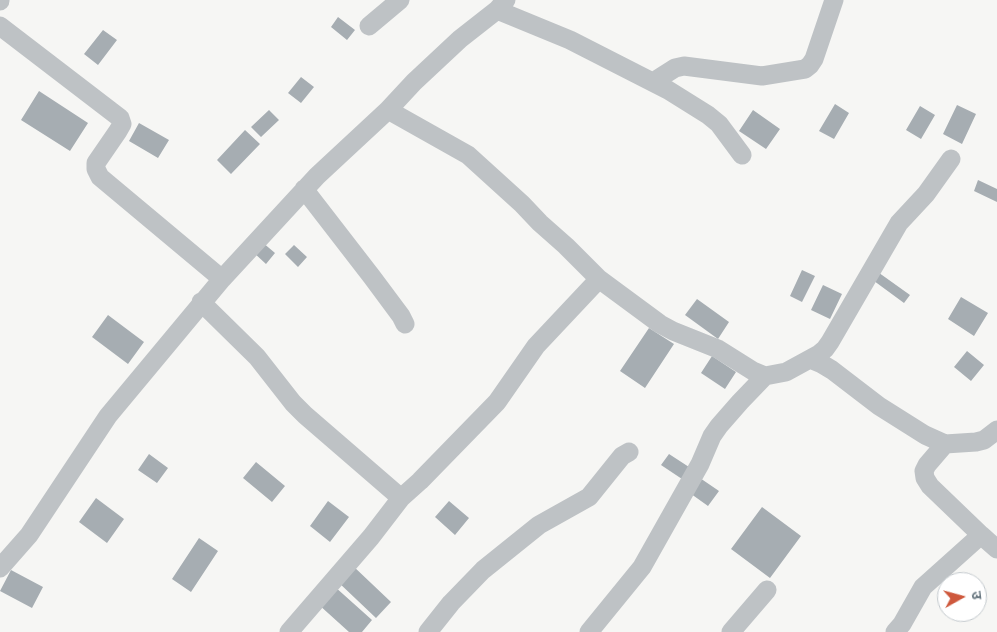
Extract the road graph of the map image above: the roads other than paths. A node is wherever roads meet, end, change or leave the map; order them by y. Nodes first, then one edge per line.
1 (400, 0) edge
2 (834, 0) edge
3 (502, 5) edge
4 (0, 26) edge
5 (369, 26) dead end
6 (654, 82) junction
7 (388, 110) junction
8 (742, 155) dead end
9 (951, 158) dead end
10 (304, 190) junction
11 (222, 279) junction
12 (599, 280) junction
13 (201, 302) junction
14 (405, 324) dead end
15 (810, 359) junction
16 (765, 376) junction
17 (997, 430) edge
18 (945, 444) junction
19 (629, 452) dead end
20 (401, 498) junction
21 (981, 535) junction
22 (997, 549) edge
23 (0, 568) edge
24 (767, 590) dead end
25 (289, 632) edge
26 (428, 632) edge
27 (589, 632) edge
28 (731, 632) edge
29 (895, 632) edge

1 - 5 street
2 - 6 street
3 - 6 street
3 - 7 street
4 - 11 street
6 - 8 street
7 - 10 street
7 - 12 street
9 - 15 street
10 - 11 street
10 - 14 street
11 - 13 street
12 - 16 street
12 - 20 street
13 - 20 street
13 - 23 street
15 - 16 street
15 - 18 street
16 - 27 street
17 - 18 street
18 - 21 street
19 - 26 street
20 - 25 street
21 - 22 street
21 - 29 street
24 - 28 street

